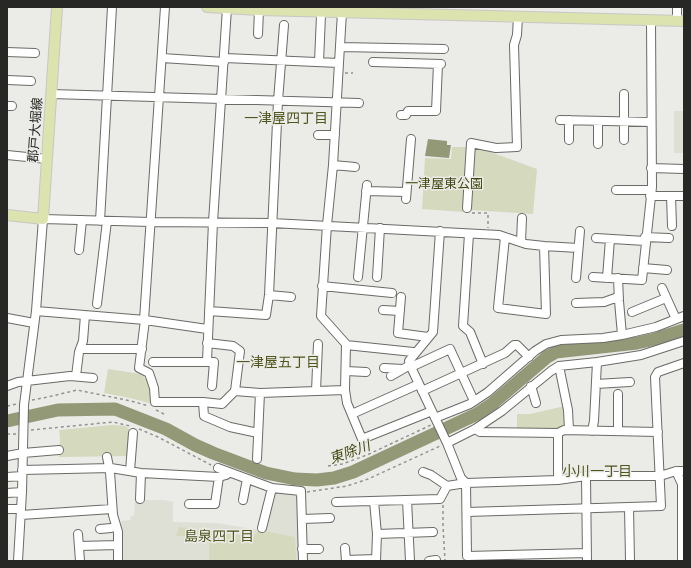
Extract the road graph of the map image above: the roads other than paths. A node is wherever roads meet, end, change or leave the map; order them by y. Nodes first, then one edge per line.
1 (57, 7) edge
2 (112, 7) edge
3 (165, 7) edge
4 (208, 7) edge
5 (677, 7) edge
6 (227, 8) edge
7 (322, 9) edge
8 (259, 10) junction
9 (435, 10) edge
10 (342, 12) junction
11 (567, 12) edge
12 (518, 16) junction
13 (651, 20) junction
14 (680, 21) edge
15 (284, 25) dead end
16 (258, 34) dead end
17 (340, 47) junction
18 (381, 48) junction
19 (417, 49) junction
20 (444, 49) dead end
21 (7, 52) edge
22 (35, 53) dead end
23 (162, 58) junction
24 (225, 60) junction
25 (282, 60) junction
26 (319, 62) junction
27 (339, 63) junction
28 (417, 63) junction
29 (7, 80) edge
30 (31, 81) dead end
31 (51, 94) junction
32 (624, 94) dead end
33 (107, 96) junction
34 (159, 97) junction
35 (222, 99) junction
36 (278, 101) junction
37 (336, 103) junction
38 (359, 103) dead end
39 (401, 115) dead end
40 (560, 120) dead end
41 (569, 120) junction
42 (598, 121) junction
43 (624, 122) junction
44 (651, 122) junction
45 (318, 135) dead end
46 (335, 135) junction
47 (411, 139) dead end
48 (569, 140) dead end
49 (624, 140) dead end
50 (598, 144) dead end
51 (7, 155) edge
52 (47, 159) junction
53 (333, 165) junction
54 (355, 167) dead end
55 (651, 168) junction
56 (684, 169) edge
57 (616, 190) dead end
58 (651, 193) junction
59 (671, 196) junction
60 (684, 196) edge
61 (467, 208) road end
62 (7, 215) edge
63 (522, 218) dead end
64 (43, 219) junction
65 (82, 220) junction
66 (104, 221) junction
67 (151, 222) junction
68 (213, 222) junction
69 (272, 223) junction
70 (326, 225) junction
71 (672, 226) dead end
72 (363, 227) junction
73 (380, 228) junction
74 (440, 231) junction
75 (580, 231) dead end
76 (470, 234) junction
77 (505, 237) junction
78 (596, 238) dead end
79 (670, 238) dead end
80 (610, 239) junction
81 (645, 239) junction
82 (521, 242) junction
83 (544, 246) junction
84 (578, 248) junction
85 (79, 250) dead end
86 (643, 268) junction
87 (667, 270) dead end
88 (358, 277) dead end
89 (377, 277) dead end
90 (593, 277) dead end
91 (576, 278) dead end
92 (607, 278) junction
93 (618, 278) junction
94 (322, 286) junction
95 (662, 288) dead end
96 (392, 293) dead end
97 (269, 295) junction
98 (291, 297) dead end
99 (401, 297) dead end
100 (618, 297) junction
101 (666, 298) junction
102 (576, 302) dead end
103 (97, 304) dead end
104 (383, 310) dead end
105 (36, 311) junction
106 (209, 311) junction
107 (400, 311) junction
108 (632, 312) dead end
109 (85, 315) junction
110 (684, 316) edge
111 (7, 318) edge
112 (145, 320) junction
113 (676, 320) junction
114 (34, 323) junction
115 (207, 329) junction
116 (622, 335) junction
117 (428, 337) junction
118 (684, 341) edge
119 (207, 343) junction
120 (318, 344) dead end
121 (346, 345) junction
122 (80, 349) junction
123 (142, 349) junction
124 (413, 352) dead end
125 (529, 357) junction
126 (207, 361) junction
127 (153, 362) dead end
128 (597, 362) junction
129 (684, 363) edge
130 (483, 364) junction
131 (559, 366) junction
132 (408, 367) junction
133 (384, 368) dead end
134 (346, 371) junction
135 (366, 372) dead end
136 (462, 374) junction
137 (76, 376) junction
138 (391, 376) dead end
139 (93, 378) dead end
140 (27, 381) junction
141 (630, 382) dead end
142 (596, 384) junction
143 (7, 386) edge
144 (212, 386) dead end
145 (531, 386) junction
146 (421, 388) junction
147 (345, 390) junction
148 (235, 391) junction
149 (316, 391) junction
150 (260, 393) junction
151 (618, 394) dead end
152 (474, 401) junction
153 (204, 402) junction
154 (536, 403) dead end
155 (352, 414) junction
156 (435, 418) junction
157 (475, 429) junction
158 (569, 430) junction
159 (592, 431) junction
160 (618, 431) junction
161 (658, 432) junction
162 (133, 433) dead end
163 (258, 433) junction
164 (558, 433) junction
165 (444, 444) junction
166 (59, 450) dead end
167 (23, 453) junction
168 (7, 456) edge
169 (107, 457) dead end
170 (257, 459) dead end
171 (108, 468) junction
172 (218, 468) dead end
173 (130, 471) junction
174 (680, 471) edge
175 (423, 472) dead end
176 (22, 473) junction
177 (141, 473) junction
178 (229, 473) junction
179 (586, 476) junction
180 (660, 476) junction
181 (7, 477) edge
182 (219, 477) junction
183 (247, 479) junction
184 (558, 480) junction
185 (466, 483) junction
186 (272, 488) junction
187 (445, 489) junction
188 (22, 492) junction
189 (7, 493) edge
190 (140, 500) dead end
191 (242, 500) dead end
192 (407, 500) junction
193 (374, 501) junction
194 (189, 504) dead end
195 (340, 504) dead end
196 (629, 507) junction
197 (586, 508) junction
198 (7, 510) edge
199 (112, 510) junction
200 (21, 512) junction
201 (467, 512) junction
202 (330, 518) dead end
203 (302, 519) junction
204 (116, 525) junction
205 (262, 528) dead end
206 (100, 529) dead end
207 (433, 532) dead end
208 (409, 533) junction
209 (78, 534) dead end
210 (377, 534) junction
211 (118, 544) junction
212 (79, 546) junction
213 (345, 548) dead end
214 (302, 549) junction
215 (319, 549) dead end
216 (587, 557) edge
217 (346, 560) edge
218 (376, 560) edge
219 (18, 561) edge
220 (80, 561) edge
221 (118, 561) edge
222 (303, 561) edge
223 (410, 561) edge
224 (630, 561) edge
225 (682, 561) edge

1 - 31 main road, 郡戸大堀線
2 - 33 street
3 - 23 street
4 - 6 main road
5 - 14 street
6 - 8 main road
6 - 24 street
7 - 8 main road
7 - 10 main road
7 - 26 street
8 - 16 street
9 - 10 main road
9 - 12 main road
10 - 17 street
11 - 12 main road
11 - 13 main road
12 - 61 street
13 - 14 main road
13 - 44 street
15 - 25 street
17 - 18 street
17 - 27 street
18 - 19 street
18 - 28 street
19 - 20 street
19 - 28 street
21 - 22 street
23 - 24 street
23 - 34 street
24 - 25 street
24 - 35 street
25 - 26 street
25 - 36 street
26 - 27 street
27 - 37 street
28 - 39 street
29 - 30 street
31 - 33 street
31 - 52 main road, 郡戸大堀線
32 - 43 street
33 - 34 street
33 - 66 street
34 - 35 street
34 - 67 street
35 - 36 street
35 - 68 street
36 - 37 street
36 - 69 street
37 - 38 street
37 - 46 street
40 - 41 street
41 - 42 street
41 - 48 street
42 - 43 street
42 - 50 street
43 - 44 street
43 - 49 street
44 - 55 street
45 - 46 street
46 - 53 street
47 - 72 street
51 - 52 street
52 - 64 main road, 郡戸大堀線
53 - 54 street
53 - 70 street
55 - 56 street
55 - 58 street
57 - 58 street
58 - 59 street
58 - 81 street
59 - 60 street
59 - 71 street
62 - 64 main road
63 - 82 street
64 - 65 street
64 - 105 street
65 - 66 street
65 - 85 street
66 - 67 street
66 - 103 street
67 - 68 street
67 - 112 street
68 - 69 street
68 - 106 street
69 - 70 street
69 - 97 street
70 - 72 street
70 - 94 street
72 - 73 street
72 - 88 street
73 - 74 street
73 - 89 street
74 - 76 street
74 - 117 street
75 - 84 street
76 - 77 street
76 - 130 street
77 - 82 street
77 - 83 street
78 - 80 street
79 - 81 street
80 - 81 street
80 - 92 street
81 - 86 street
82 - 83 street
83 - 84 street
84 - 91 street
86 - 87 street
86 - 93 street
90 - 92 street
92 - 93 street
93 - 100 street
94 - 96 street
94 - 121 street
95 - 101 street
97 - 98 street
97 - 106 street
99 - 107 street
100 - 102 street
100 - 116 street
101 - 108 street
101 - 113 street
104 - 107 street
105 - 109 street
105 - 114 street
106 - 115 street
107 - 117 street
109 - 112 street
109 - 122 street
110 - 113 street
111 - 114 street
112 - 115 street
112 - 123 street
113 - 116 street
114 - 140 street
115 - 119 street
116 - 125 street
117 - 132 street
118 - 128 street
119 - 126 street
119 - 148 street
120 - 149 street
121 - 124 street
121 - 134 street
122 - 123 street
122 - 137 street
123 - 153 street
125 - 130 street
125 - 152 street
126 - 127 street
126 - 144 street
128 - 131 street
128 - 142 street
129 - 161 street
130 - 136 street
131 - 145 street
131 - 158 street
132 - 133 street
132 - 136 street
132 - 138 street
132 - 146 street
134 - 135 street
134 - 147 street
136 - 146 street
136 - 152 street
137 - 139 street
137 - 140 street
140 - 143 street
140 - 167 street
141 - 142 street
142 - 159 street
145 - 154 street
145 - 157 street
146 - 155 street
146 - 156 street
147 - 149 street
147 - 155 street
148 - 150 street
148 - 153 street
149 - 150 street
150 - 163 street
151 - 160 street
152 - 156 street
153 - 163 street
155 - 156 street
156 - 165 street
157 - 164 street
157 - 165 street
158 - 159 street
158 - 164 street
159 - 160 street
160 - 161 street
161 - 180 street
162 - 173 street
163 - 170 street
164 - 184 street
165 - 185 street
166 - 167 street
167 - 168 street
167 - 176 street
169 - 171 street
171 - 173 street
171 - 176 street
171 - 199 street
172 - 178 street
173 - 177 street
174 - 180 street
174 - 225 street
175 - 187 street
176 - 181 street
176 - 188 street
177 - 182 street
177 - 190 street
178 - 182 street
178 - 183 street
179 - 180 street
179 - 184 street
179 - 197 street
180 - 196 street
182 - 194 street
183 - 186 street
183 - 191 street
184 - 185 street
185 - 187 street
185 - 201 street
186 - 203 street
186 - 205 street
187 - 192 street
188 - 189 street
188 - 200 street
192 - 193 street
192 - 208 street
193 - 195 street
193 - 210 street
196 - 197 street
196 - 224 street
197 - 201 street
197 - 216 street
198 - 200 street
199 - 200 street
199 - 204 street
200 - 219 street
201 - 216 street
202 - 203 street
203 - 214 street
204 - 206 street
204 - 211 street
207 - 208 street
208 - 210 street
208 - 223 street
209 - 212 street
210 - 218 street
211 - 212 street
211 - 221 street
212 - 220 street
213 - 217 street
214 - 215 street
214 - 222 street
217 - 218 street

